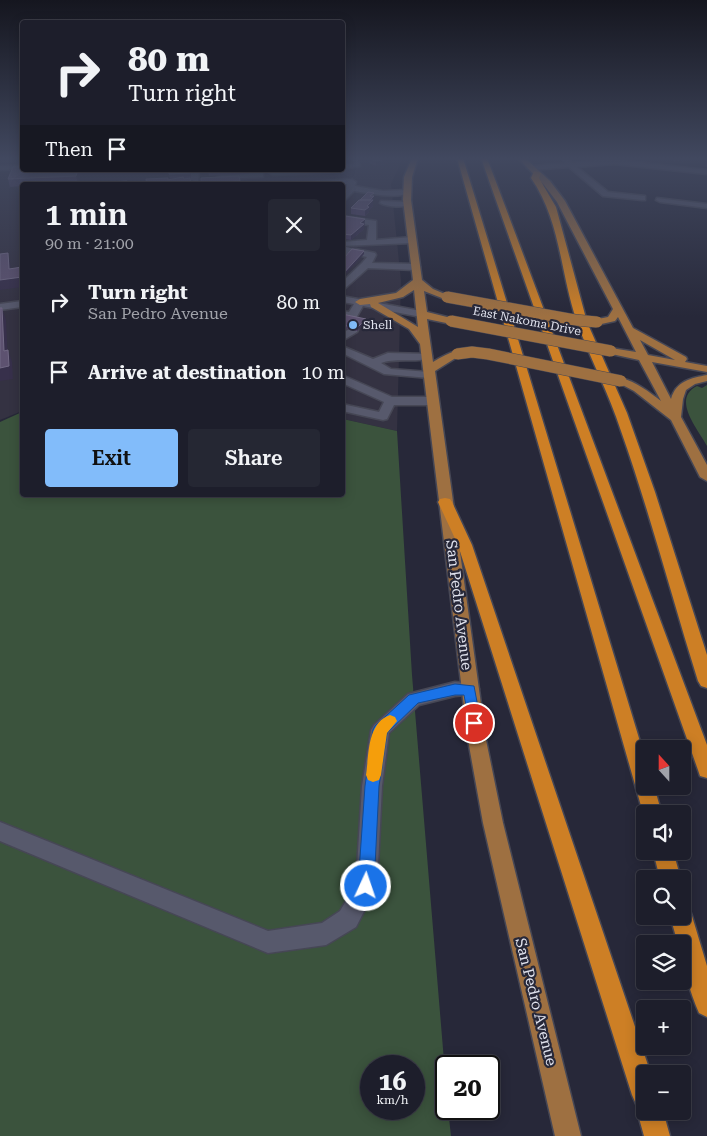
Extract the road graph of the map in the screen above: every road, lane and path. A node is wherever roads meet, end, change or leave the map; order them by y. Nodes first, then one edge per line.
1 (408, 211) edge
2 (476, 211) edge
3 (503, 211) edge
4 (553, 211) edge
5 (566, 211) edge
6 (345, 218) edge
7 (412, 240) junction
8 (371, 242) junction
9 (345, 244) edge
10 (353, 265) edge
11 (415, 267) junction
12 (417, 281) junction
13 (345, 282) edge
14 (345, 300) edge
15 (360, 302) junction
16 (20, 304) edge
17 (374, 305) junction
18 (0, 307) edge
19 (619, 309) junction
20 (421, 314) junction
21 (350, 320) edge
22 (628, 326) junction
23 (345, 332) edge
24 (425, 343) junction
25 (345, 351) edge
26 (427, 356) junction
27 (646, 358) junction
28 (373, 362) junction
29 (707, 369) edge
30 (429, 373) junction
31 (707, 378) edge
32 (345, 379) edge
33 (390, 400) junction
34 (432, 401) junction
35 (345, 408) edge
36 (677, 419) junction
37 (707, 478) edge
38 (445, 502) junction
39 (707, 681) edge
40 (470, 690) junction
41 (707, 770) edge
42 (649, 805) edge
43 (0, 831) edge
44 (684, 925) edge
45 (707, 1005) edge
46 (636, 1068) edge
47 (653, 1120) edge
48 (568, 1136) edge
49 (657, 1136) edge

1 - 7 main road, San Pedro Avenue
2 - 42 highway
3 - 41 highway
4 - 39 highway
5 - 19 main road
6 - 8 street
7 - 8 street
7 - 11 main road, San Pedro Avenue
8 - 9 street
10 - 11 street
10 - 13 street
11 - 12 main road, San Pedro Avenue
12 - 15 main road
12 - 19 main road, bridge
12 - 20 main road, San Pedro Avenue
14 - 15 street, East Nakoma Drive
15 - 17 street, East Nakoma Drive
15 - 21 street
16 - 18 street
17 - 20 street, East Nakoma Drive
17 - 24 main road
19 - 22 main road
20 - 24 main road, San Pedro Avenue
20 - 27 main road, East Nakoma Drive, bridge
21 - 23 street
22 - 27 main road
22 - 29 main road
24 - 26 main road, San Pedro Avenue
25 - 28 street
26 - 28 street
26 - 30 main road, San Pedro Avenue
27 - 29 main road, East Nakoma Drive
27 - 36 main road
28 - 30 street
30 - 34 main road, San Pedro Avenue
30 - 36 main road, bridge
31 - 36 main road
32 - 33 street
33 - 34 street
33 - 35 street
34 - 38 main road, San Pedro Avenue
36 - 37 main road
38 - 40 main road, San Pedro Avenue
38 - 46 highway
40 - 43 street
40 - 48 main road, San Pedro Avenue
44 - 45 highway
47 - 49 highway

